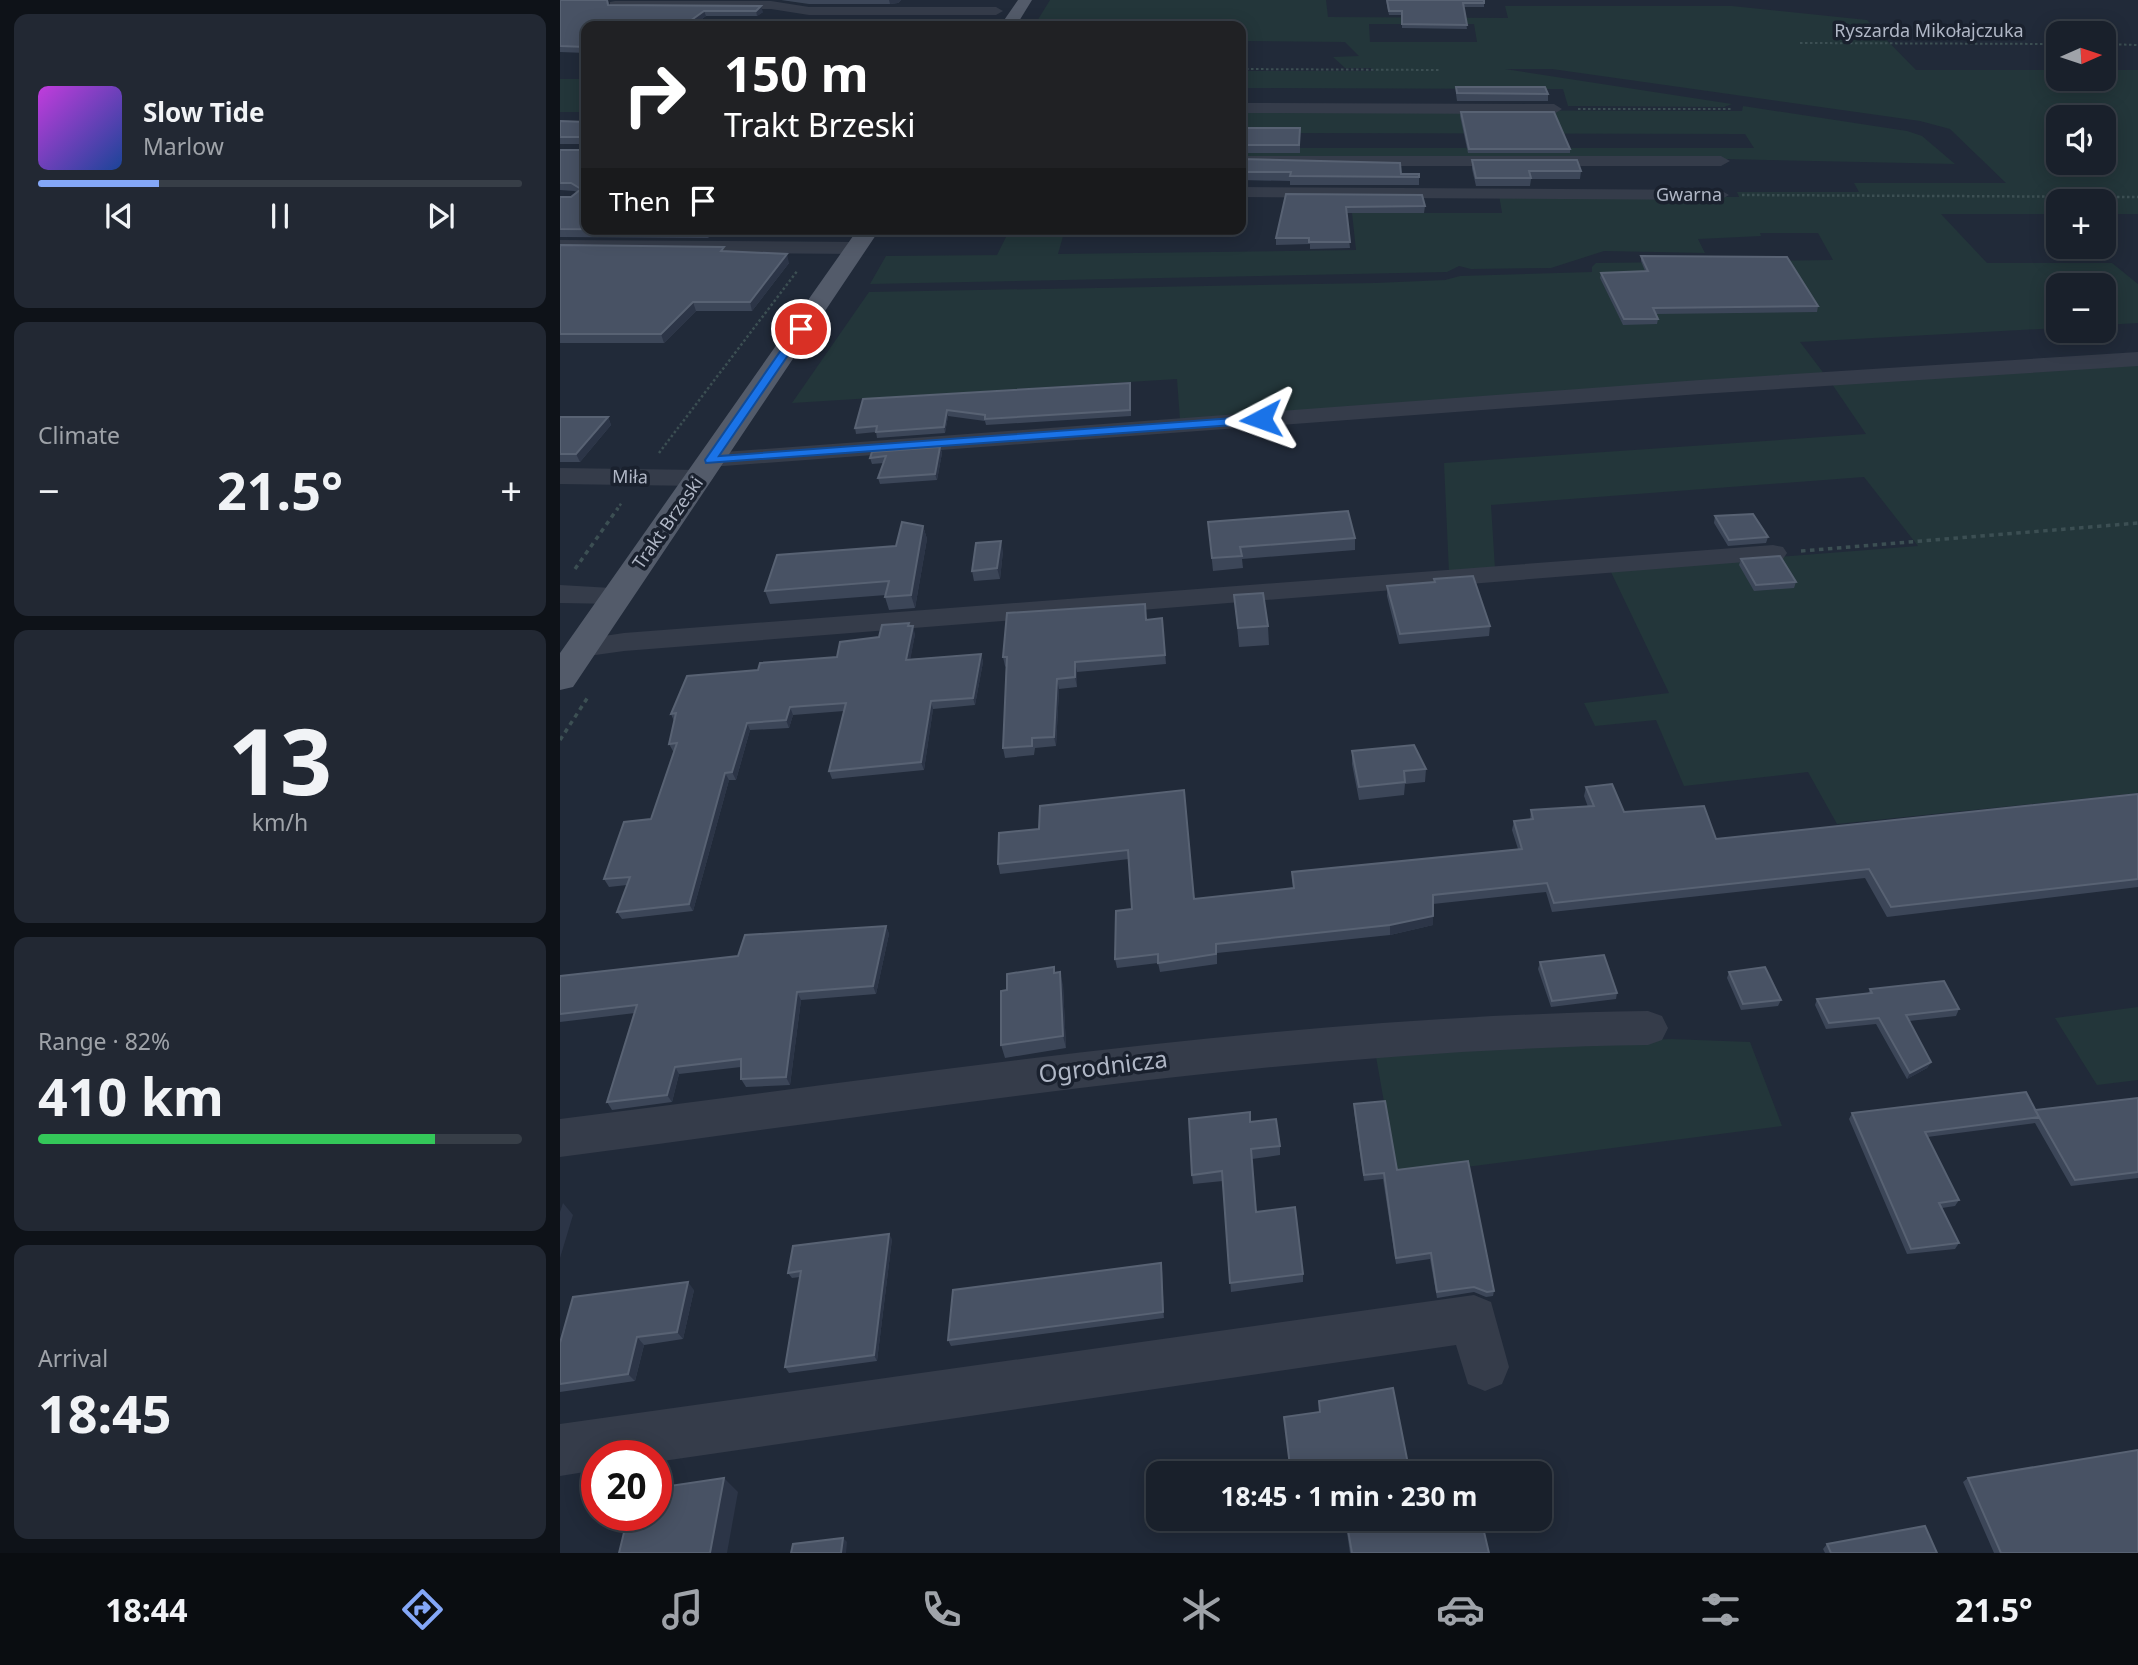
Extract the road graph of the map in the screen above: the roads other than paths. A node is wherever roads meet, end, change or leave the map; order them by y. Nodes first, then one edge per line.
1 (1025, 0) edge
2 (615, 5) edge
3 (996, 11) dead end
4 (1011, 21) edge
5 (1246, 108) edge
6 (1554, 109) edge
7 (1246, 161) edge
8 (1721, 161) dead end
9 (1246, 192) edge
10 (1720, 195) road end
11 (863, 238) edge
12 (560, 246) edge
13 (2138, 359) edge
14 (705, 469) junction
15 (560, 476) edge
16 (1773, 554) edge
17 (564, 586) edge
18 (619, 595) junction
19 (581, 648) junction
20 (560, 678) edge
21 (1648, 1028) dead end
22 (560, 1138) edge
23 (1485, 1367) dead end
24 (560, 1450) edge

1 - 4 main road
2 - 3 street
5 - 6 street
7 - 8 street
9 - 10 street, Gwarna
11 - 12 street
11 - 14 main road, Trakt Brzeski
13 - 14 street, Miła
14 - 15 street, Miła
14 - 18 main road, Trakt Brzeski
16 - 19 lane
17 - 18 lane
18 - 19 main road, Trakt Brzeski
19 - 20 main road, Trakt Brzeski
21 - 22 street, Ogrodnicza
23 - 24 street

